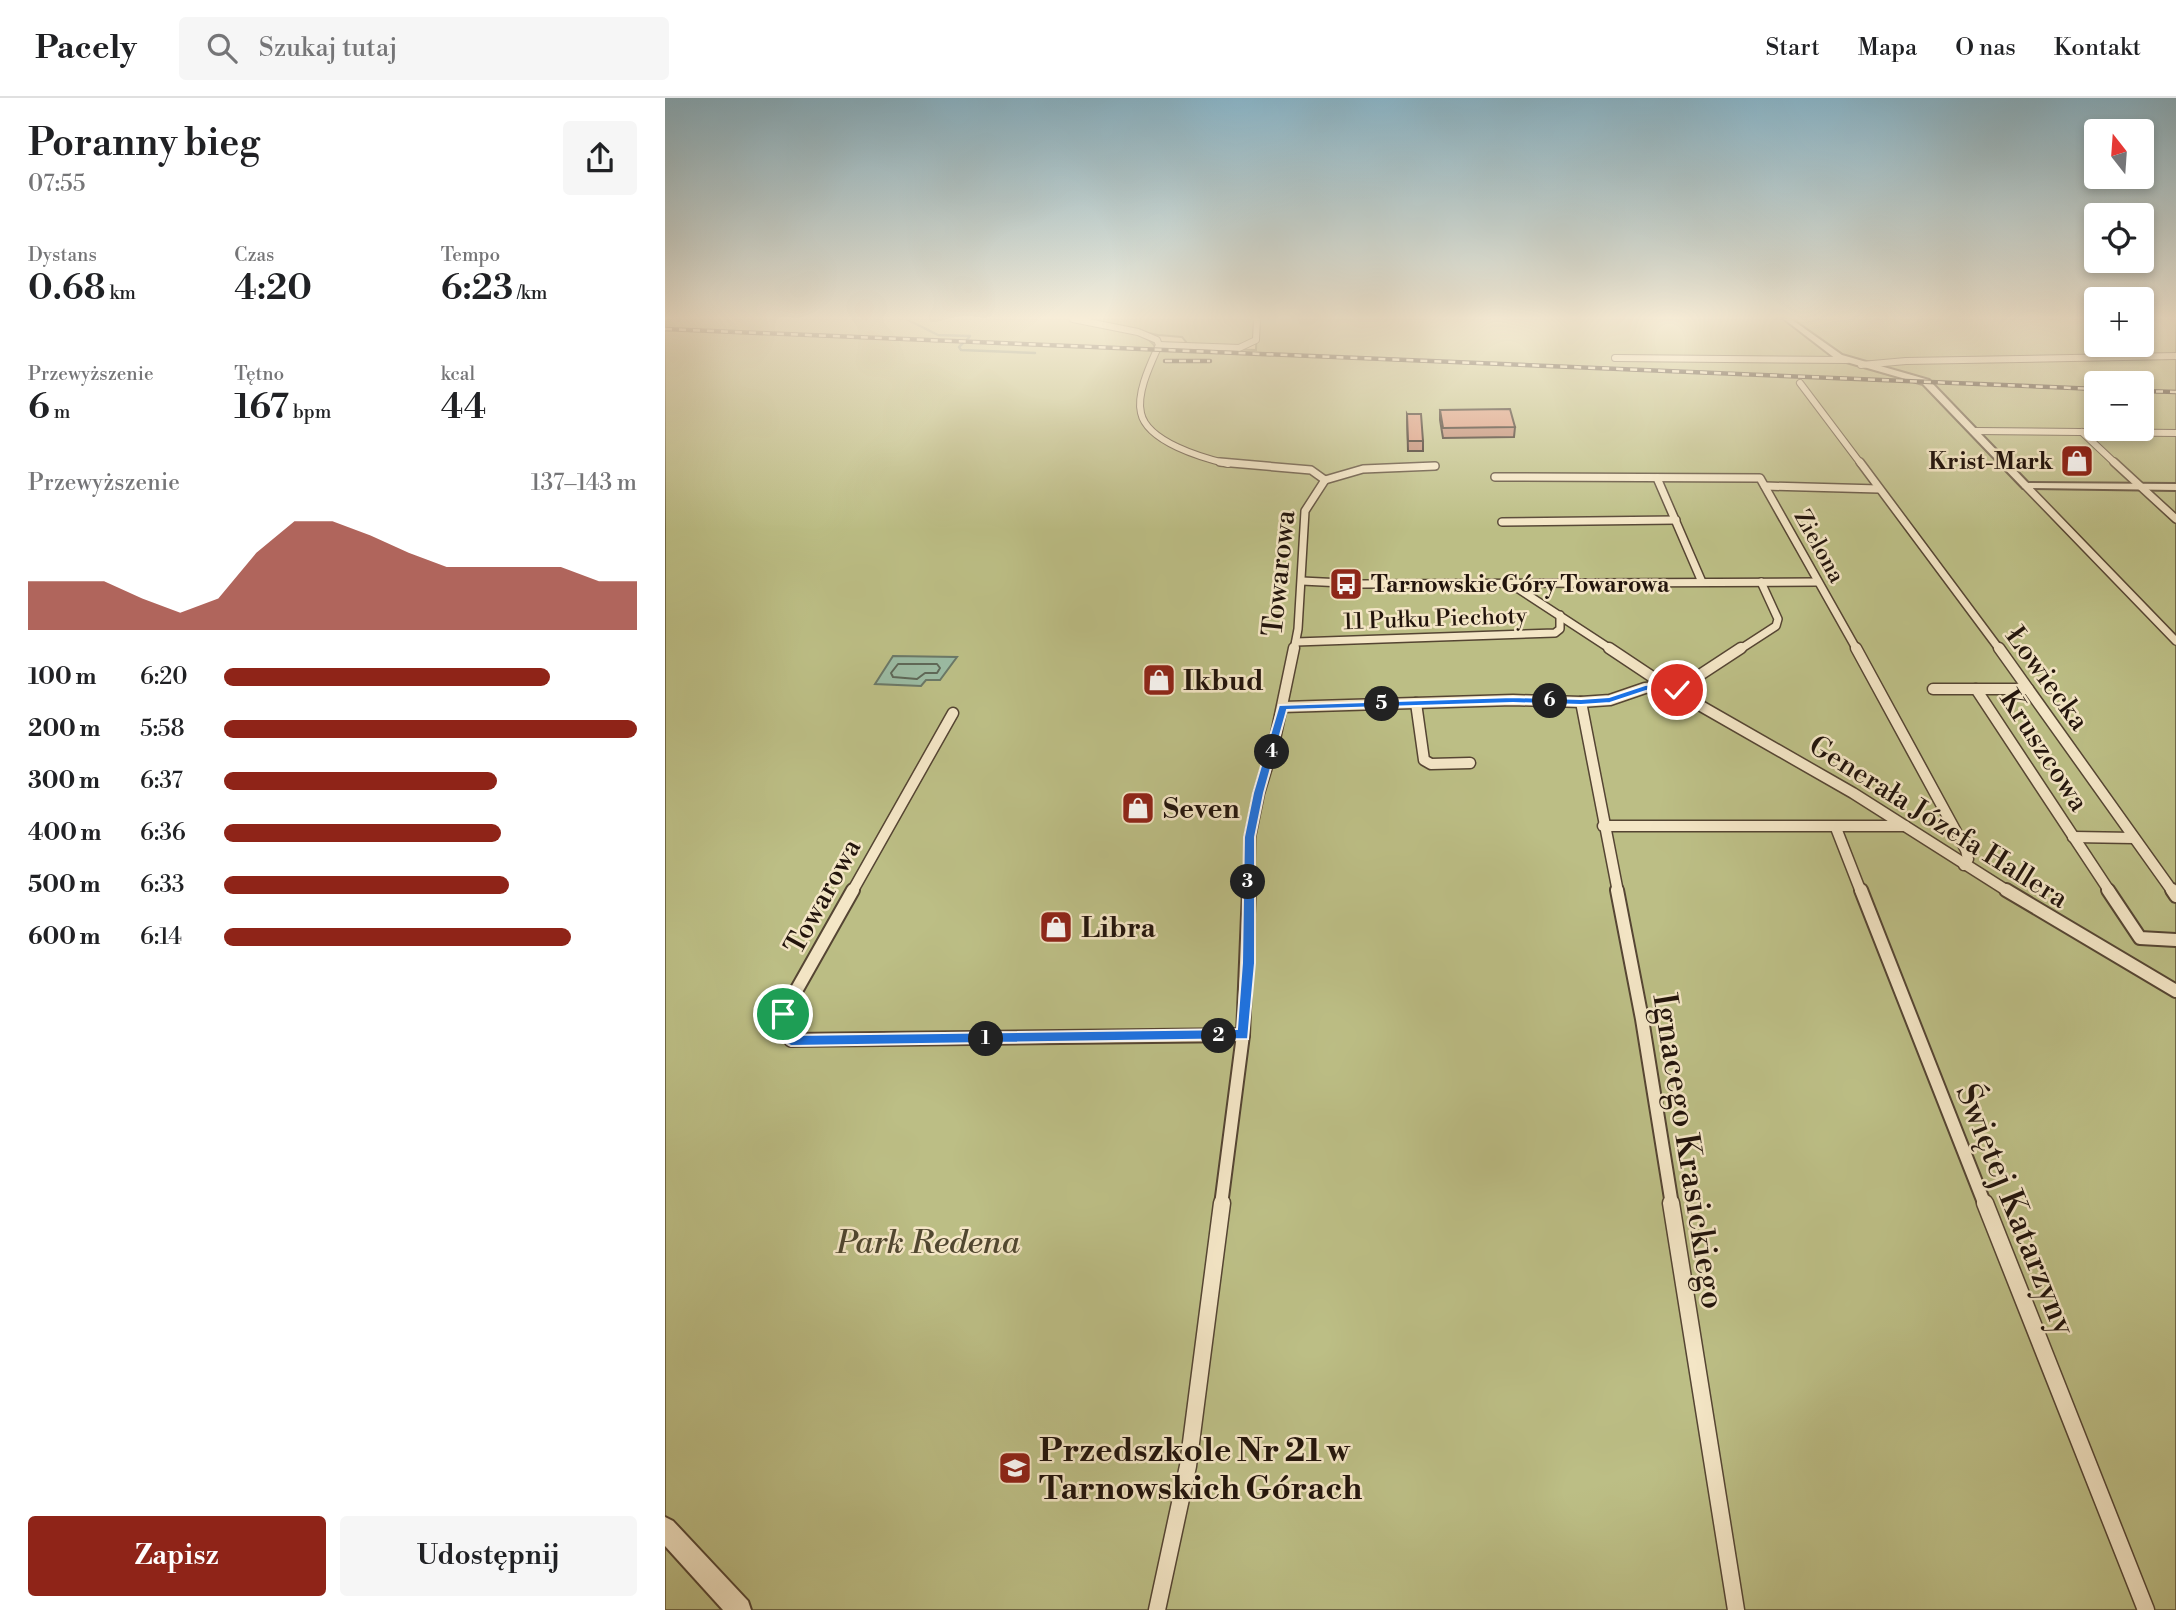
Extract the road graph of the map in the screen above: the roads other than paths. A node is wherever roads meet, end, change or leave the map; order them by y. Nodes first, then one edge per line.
1 (1145, 390) edge
2 (1805, 390) edge
3 (1933, 390) edge
4 (1973, 431) junction
5 (2082, 432) junction
6 (2176, 433) edge
7 (1434, 466) dead end
8 (1495, 477) dead end
9 (1657, 478) junction
10 (1325, 480) junction
11 (1765, 486) junction
12 (2026, 486) junction
13 (2140, 487) junction
14 (2176, 487) edge
15 (1879, 489) junction
16 (2176, 519) edge
17 (1676, 520) junction
18 (1502, 522) dead end
19 (1301, 581) junction
20 (1702, 582) junction
21 (1761, 582) junction
22 (1817, 582) junction
23 (1514, 586) junction
24 (1560, 615) junction
25 (2176, 641) edge
26 (1296, 642) junction
27 (1666, 686) junction
28 (2028, 688) junction
29 (1933, 689) dead end
30 (1976, 689) junction
31 (1677, 690) junction
32 (1581, 702) junction
33 (1416, 703) junction
34 (1283, 707) junction
35 (953, 713) dead end
36 (1470, 763) dead end
37 (1603, 826) junction
38 (1905, 826) junction
39 (1836, 828) junction
40 (2073, 837) junction
41 (2134, 838) junction
42 (1964, 865) junction
43 (2176, 896) edge
44 (2176, 940) edge
45 (2176, 991) edge
46 (1243, 1035) junction
47 (665, 1530) edge
48 (739, 1610) edge
49 (1157, 1610) edge
50 (1736, 1610) edge
51 (2146, 1610) edge

1 - 10 street
2 - 15 street, Łowiecka
3 - 4 street
4 - 5 street
4 - 12 street
5 - 6 street
5 - 13 street
7 - 10 street, Towarowa
8 - 9 street, Zielona
9 - 11 street, Zielona
9 - 17 street
10 - 19 street, Towarowa
11 - 15 street
11 - 22 street, Zielona
12 - 13 street
12 - 25 street
13 - 14 street
13 - 16 street
15 - 28 street, Łowiecka
17 - 18 street
17 - 20 street
19 - 23 street
19 - 26 street, Towarowa
20 - 21 street
20 - 23 street
21 - 22 street
21 - 31 street
22 - 42 street, Zielona
23 - 24 street, Generała Józefa Hallera
24 - 26 street, 11 Pułku Piechoty
24 - 27 street, Generała Józefa Hallera
26 - 34 street, Towarowa
27 - 31 street, Generała Józefa Hallera
27 - 32 street
28 - 30 street, Kruszcowa
28 - 41 street, Łowiecka
29 - 30 street, Kruszcowa
30 - 40 street, Kruszcowa
31 - 38 street, Generała Józefa Hallera
32 - 33 street
32 - 37 street, Ignacego Krasickiego
33 - 34 street
33 - 36 street
34 - 46 street, Towarowa
35 - 46 street, Towarowa
37 - 39 street
37 - 50 street, Ignacego Krasickiego
38 - 39 street
38 - 42 street, Generała Józefa Hallera
39 - 51 street, Świętej Katarzyny
40 - 41 street, Kruszcowa
40 - 44 street, Kruszcowa
41 - 43 street, Łowiecka
42 - 45 street, Generała Józefa Hallera
46 - 49 street, Towarowa
47 - 48 street

